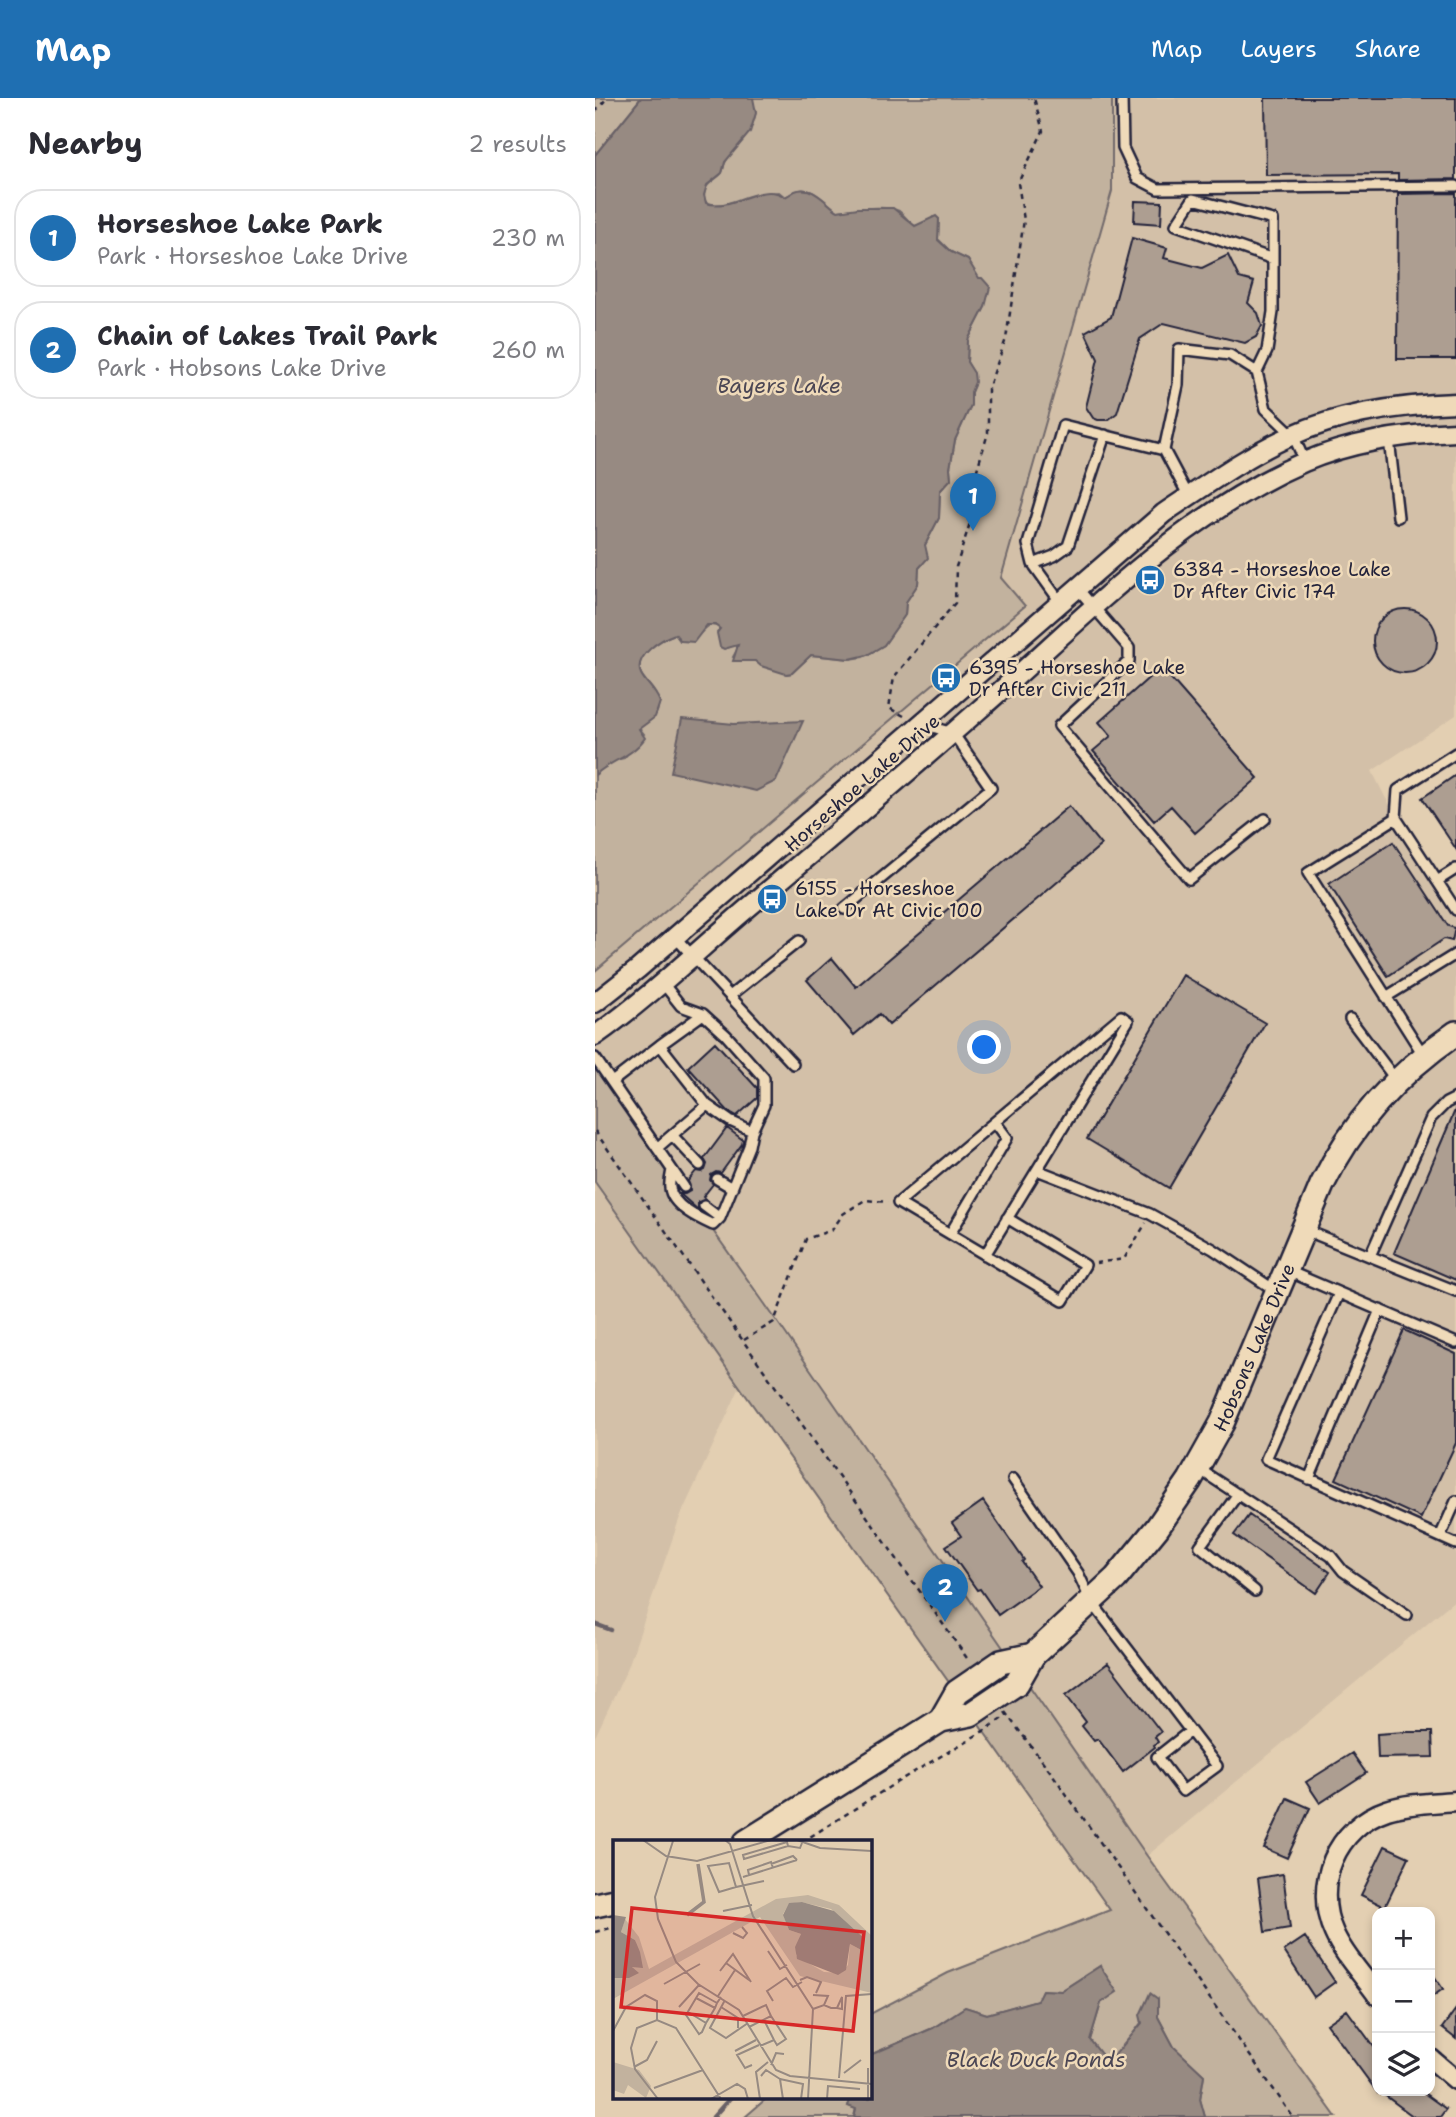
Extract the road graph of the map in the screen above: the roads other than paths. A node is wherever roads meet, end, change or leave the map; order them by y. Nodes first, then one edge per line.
1 (1122, 98) edge
2 (1456, 186) edge
3 (1273, 260) junction
4 (1257, 372) junction
5 (1456, 403) edge
6 (1456, 432) edge
7 (1105, 435) junction
8 (1293, 435) junction
9 (1389, 439) junction
10 (1164, 450) junction
11 (1305, 462) junction
12 (1189, 497) junction
13 (1398, 517) dead end
14 (1033, 564) junction
15 (1078, 589) junction
16 (1061, 603) junction
17 (1095, 607) junction
18 (920, 723) junction
19 (953, 733) junction
20 (1456, 753) edge
21 (1396, 818) junction
22 (1265, 819) dead end
23 (1456, 869) edge
24 (1437, 881) junction
25 (844, 909) dead end
26 (1456, 910) edge
27 (674, 936) junction
28 (799, 941) dead end
29 (1456, 954) edge
30 (693, 955) junction
31 (662, 982) junction
32 (730, 996) junction
33 (1387, 997) junction
34 (595, 1003) edge
35 (703, 1014) junction
36 (1350, 1019) dead end
37 (1456, 1033) edge
38 (595, 1037) edge
39 (660, 1045) junction
40 (1425, 1057) junction
41 (595, 1058) edge
42 (793, 1064) dead end
43 (1397, 1082) junction
44 (612, 1083) junction
45 (1456, 1098) edge
46 (707, 1105) junction
47 (995, 1122) junction
48 (752, 1131) junction
49 (672, 1135) junction
50 (657, 1148) junction
51 (700, 1165) dead end
52 (672, 1170) junction
53 (1037, 1170) junction
54 (717, 1179) dead end
55 (684, 1187) dead end
56 (732, 1188) junction
57 (704, 1206) dead end
58 (720, 1218) junction
59 (1007, 1218) junction
60 (1303, 1229) junction
61 (950, 1234) junction
62 (985, 1255) junction
63 (1370, 1256) junction
64 (1286, 1270) junction
65 (1277, 1292) junction
66 (1456, 1292) edge
67 (1339, 1293) junction
68 (1380, 1310) junction
69 (1456, 1343) edge
70 (1198, 1468) junction
71 (1013, 1479) dead end
72 (1310, 1479) junction
73 (1237, 1494) junction
74 (1456, 1501) edge
75 (1440, 1537) junction
76 (1456, 1544) edge
77 (1255, 1591) dead end
78 (1091, 1601) junction
79 (1407, 1615) dead end
80 (1033, 1655) junction
81 (941, 1720) junction
82 (1190, 1731) junction
83 (1456, 1801) edge
84 (749, 1840) edge
85 (613, 1900) edge
86 (595, 1905) edge
87 (1372, 1988) edge
88 (1435, 2062) edge
89 (1456, 2080) edge

1 - 2 lane
3 - 3 lane
3 - 4 lane
4 - 8 lane
4 - 10 lane
5 - 8 street, Horseshoe Lake Drive
6 - 9 street, Horseshoe Lake Drive
7 - 10 lane
7 - 14 lane
7 - 14 lane
8 - 11 lane
8 - 12 street, Horseshoe Lake Drive
9 - 11 street, Horseshoe Lake Drive
9 - 13 lane
10 - 12 lane
11 - 17 street, Horseshoe Lake Drive
12 - 15 street, Horseshoe Lake Drive
14 - 16 lane
15 - 16 street, Horseshoe Lake Drive
15 - 17 lane
16 - 18 street, Horseshoe Lake Drive
17 - 19 street, Horseshoe Lake Drive
17 - 22 lane
18 - 19 lane
18 - 27 street, Horseshoe Lake Drive
19 - 25 lane
19 - 30 street, Horseshoe Lake Drive
20 - 21 lane
21 - 24 lane
21 - 33 lane
23 - 24 lane
24 - 26 lane
27 - 30 lane
27 - 34 street, Horseshoe Lake Drive
28 - 32 lane
29 - 33 lane
30 - 31 street, Horseshoe Lake Drive
30 - 32 lane
31 - 35 lane
31 - 38 street, Horseshoe Lake Drive
32 - 42 lane
33 - 40 lane
35 - 39 lane
35 - 48 lane
36 - 43 lane
37 - 40 street, Hobsons Lake Drive
39 - 44 lane
39 - 46 lane
40 - 43 street, Hobsons Lake Drive
41 - 44 lane
43 - 60 street, Hobsons Lake Drive
44 - 50 lane
45 - 63 lane
46 - 48 lane
46 - 49 lane
47 - 53 lane
47 - 61 lane
47 - 61 lane
48 - 56 lane
49 - 50 lane
49 - 51 lane
50 - 52 lane
52 - 55 lane
52 - 58 lane
53 - 59 lane
53 - 65 lane
54 - 56 lane
56 - 58 lane
57 - 58 lane
59 - 62 lane
59 - 62 lane
60 - 63 lane
60 - 64 street, Hobsons Lake Drive
61 - 62 lane
63 - 66 lane
64 - 65 street, Hobsons Lake Drive
64 - 67 lane
65 - 70 street, Hobsons Lake Drive
67 - 68 lane
67 - 72 lane
68 - 69 lane
68 - 72 lane
70 - 73 lane
70 - 78 street, Hobsons Lake Drive
71 - 78 lane
72 - 75 lane
73 - 77 lane
73 - 79 lane
74 - 75 lane
75 - 76 lane
78 - 80 street, Hobsons Lake Drive
78 - 82 lane
80 - 81 street, Hobsons Lake Drive
80 - 81 street, Hobsons Lake Drive
81 - 84 street, Hobsons Lake Drive
82 - 82 lane
83 - 87 street
85 - 86 street
88 - 89 street

